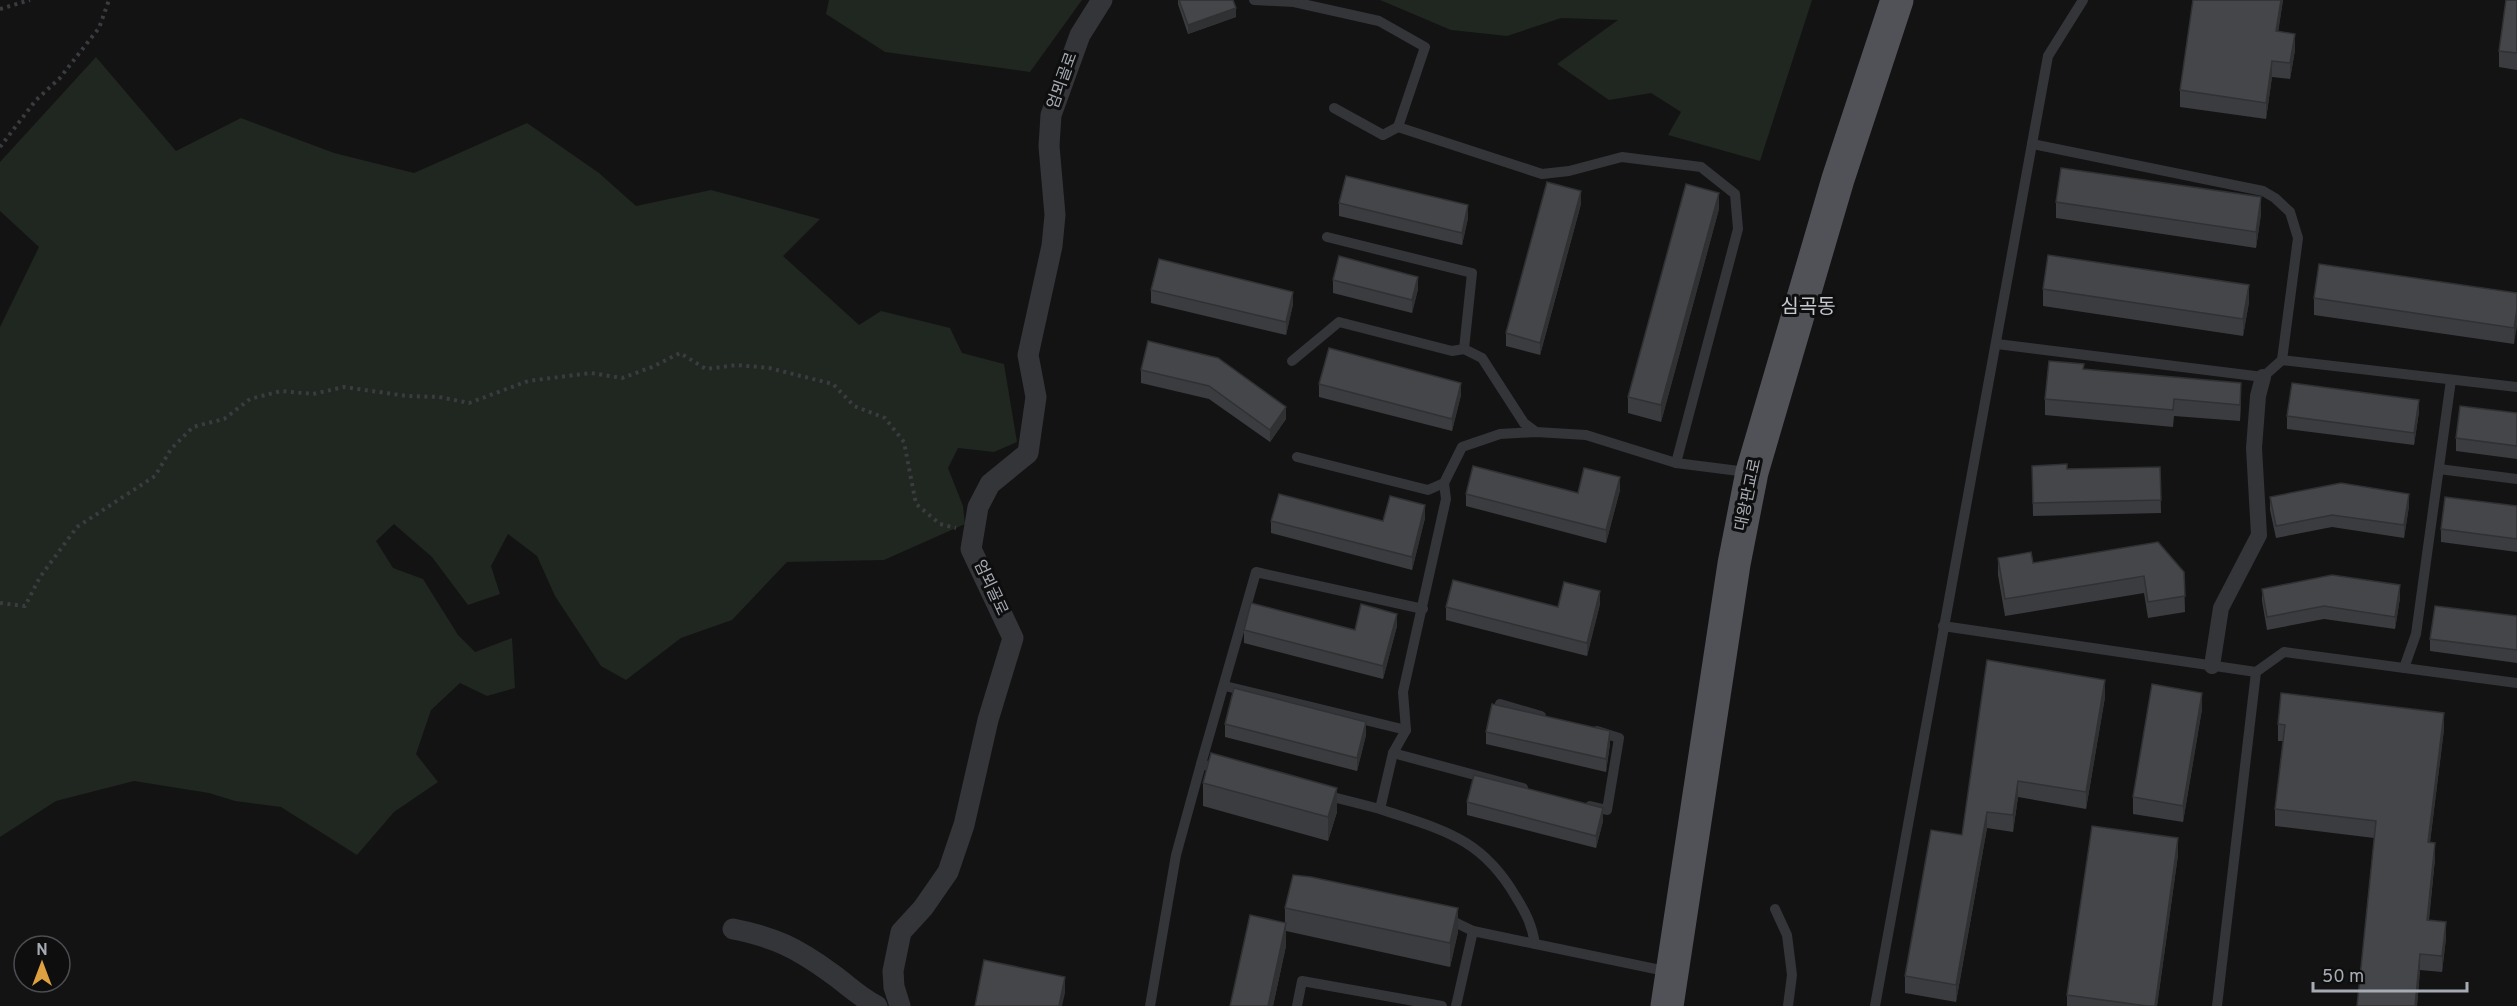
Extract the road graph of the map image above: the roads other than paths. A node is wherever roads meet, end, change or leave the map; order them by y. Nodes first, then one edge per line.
1 (1102, 0) edge
2 (1254, 0) edge
3 (1897, 0) edge
4 (2083, 0) edge
5 (1334, 108) dead end
6 (1398, 127) junction
7 (2032, 144) junction
8 (1327, 237) dead end
9 (1997, 344) junction
10 (1464, 349) junction
11 (2282, 360) junction
12 (1292, 362) dead end
13 (2263, 376) junction
14 (2451, 380) junction
15 (2517, 387) edge
16 (1536, 432) junction
17 (1297, 457) dead end
18 (1676, 463) junction
19 (2439, 469) junction
20 (1752, 472) junction
21 (2517, 479) edge
22 (1444, 483) junction
23 (1423, 609) junction
24 (1943, 626) junction
25 (2212, 666) junction
26 (2404, 668) junction
27 (2256, 672) junction
28 (2517, 683) edge
29 (1224, 686) junction
30 (1500, 704) edge
31 (1554, 719) edge
32 (1586, 728) edge
33 (1406, 730) junction
34 (1393, 753) junction
35 (1201, 764) junction
36 (1234, 773) edge
37 (1313, 792) edge
38 (1540, 792) edge
39 (1574, 801) edge
40 (1380, 809) junction
41 (1775, 909) dead end
42 (1436, 912) edge
43 (733, 929) dead end
44 (1473, 931) junction
45 (1535, 944) junction
46 (1673, 972) junction
47 (877, 1006) edge
48 (900, 1006) edge
49 (1150, 1006) edge
50 (1297, 1006) edge
51 (1442, 1006) edge
52 (1456, 1006) edge
53 (1667, 1006) edge
54 (1788, 1006) edge
55 (1875, 1006) edge
56 (2217, 1006) edge

1 - 48 street, 엄뫼골로
2 - 6 lane
3 - 20 main road, 대왕판교로
4 - 7 lane
5 - 6 lane
6 - 18 lane
7 - 9 lane
7 - 11 lane
8 - 10 lane
9 - 13 lane
9 - 24 lane
10 - 12 lane
10 - 16 lane
11 - 13 lane
11 - 14 lane
13 - 25 street
14 - 15 lane
14 - 19 lane
16 - 18 lane
16 - 22 lane
17 - 22 lane
18 - 20 lane
19 - 21 lane
19 - 26 lane
20 - 46 main road, 대왕판교로
22 - 23 lane
23 - 29 lane
23 - 33 lane
24 - 25 lane
24 - 55 lane
25 - 27 lane
26 - 27 lane
26 - 28 lane
27 - 56 lane
29 - 33 lane
29 - 35 lane
30 - 31 lane
32 - 39 lane
33 - 34 lane
34 - 38 lane
34 - 40 lane
35 - 36 lane
35 - 49 lane
37 - 40 lane
40 - 45 lane
41 - 54 lane
42 - 44 lane
43 - 47 street
44 - 45 lane
44 - 52 lane
45 - 46 lane
46 - 53 main road, 대왕판교로
50 - 51 lane

